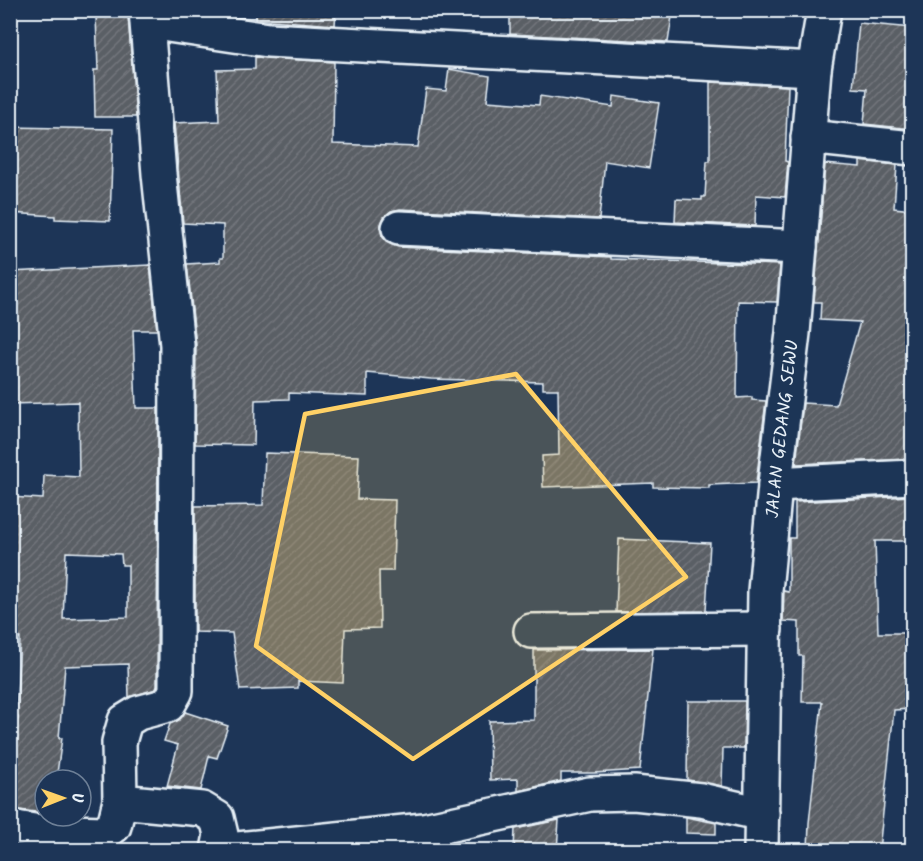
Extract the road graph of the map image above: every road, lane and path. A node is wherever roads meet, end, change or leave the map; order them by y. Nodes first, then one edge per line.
1 (824, 10) edge
2 (147, 16) edge
3 (814, 69) junction
4 (808, 137) junction
5 (912, 148) edge
6 (399, 228) dead end
7 (800, 247) junction
8 (912, 477) edge
9 (775, 484) junction
10 (765, 628) junction
11 (531, 631) dead end
12 (120, 801) junction
13 (762, 814) junction
14 (10, 827) edge
15 (218, 850) edge
16 (228, 850) edge
17 (761, 850) edge

1 - 3 street, JALAN GEDANG SEWU
2 - 3 street
2 - 12 street
3 - 4 street, JALAN GEDANG SEWU
4 - 5 street
4 - 7 street, JALAN GEDANG SEWU
6 - 7 street
7 - 9 street, JALAN GEDANG SEWU
8 - 9 street
9 - 10 street, JALAN GEDANG SEWU
10 - 11 street
10 - 13 street, JALAN GEDANG SEWU
12 - 14 street
12 - 15 street
13 - 16 street
13 - 17 street, JALAN GEDANG SEWU

